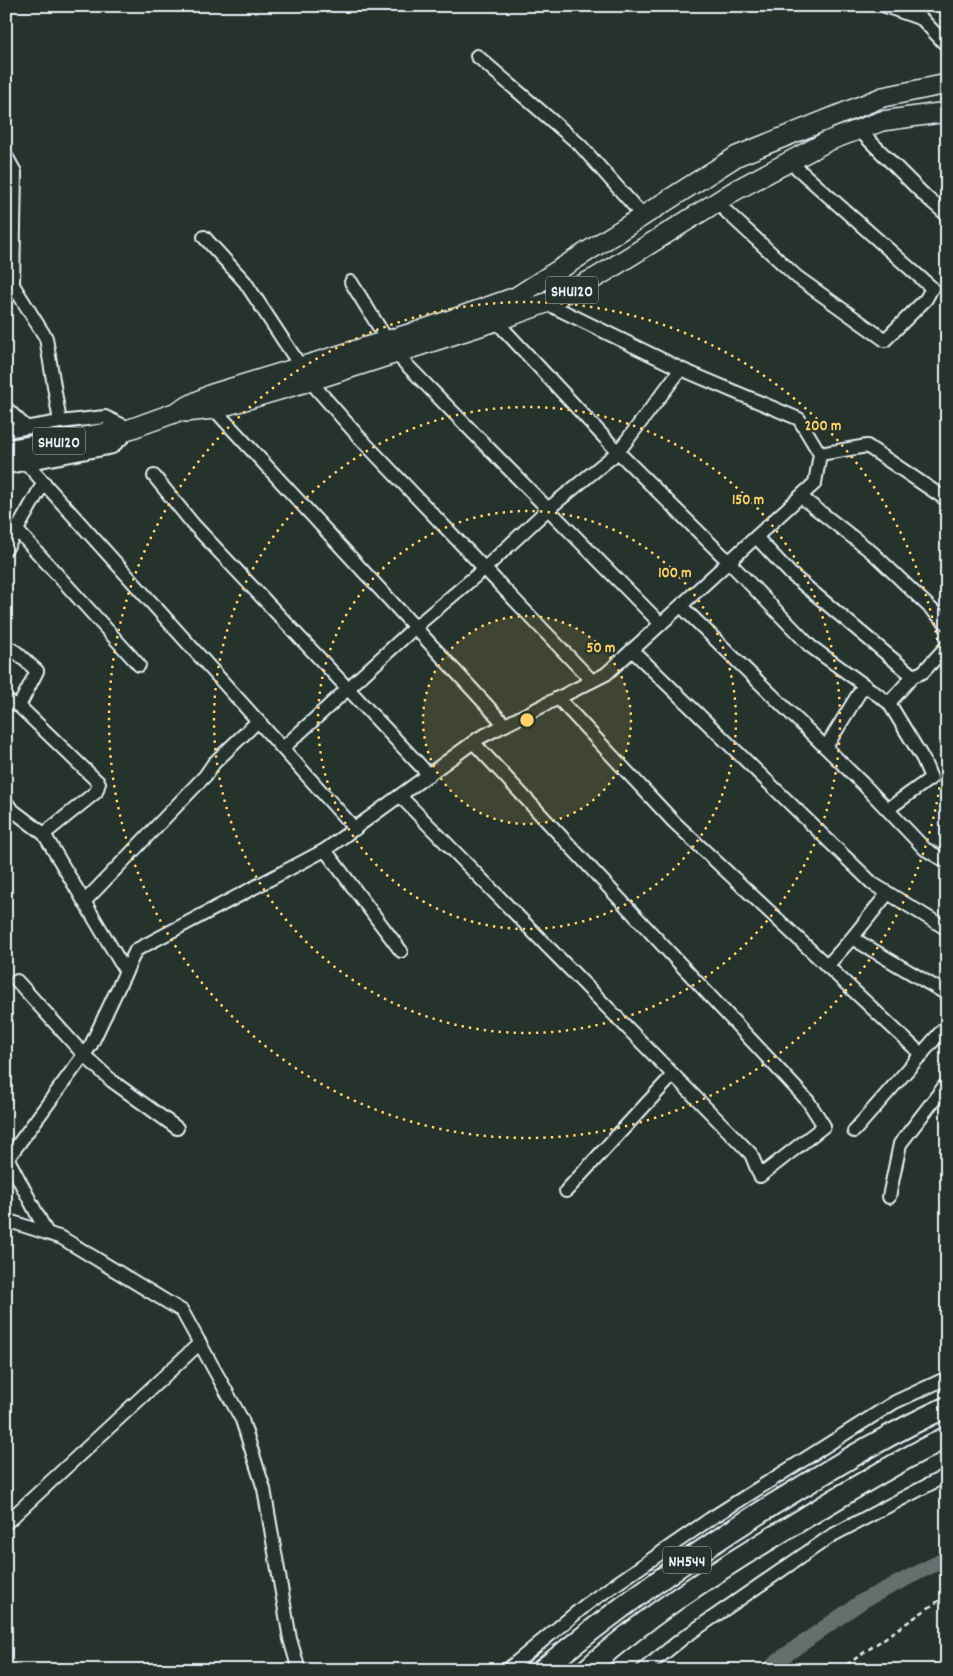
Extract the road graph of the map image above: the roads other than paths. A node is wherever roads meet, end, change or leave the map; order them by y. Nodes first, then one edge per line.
1 (885, 6) edge
2 (947, 46) edge
3 (477, 56) dead end
4 (947, 84) edge
5 (947, 112) edge
6 (859, 130) junction
7 (6, 156) edge
8 (789, 161) junction
9 (716, 202) junction
10 (947, 215) edge
11 (643, 216) junction
12 (204, 237) dead end
13 (352, 282) dead end
14 (546, 303) junction
15 (496, 322) junction
16 (391, 347) junction
17 (681, 369) junction
18 (306, 374) junction
19 (6, 408) edge
20 (214, 410) junction
21 (174, 413) junction
22 (60, 422) junction
23 (26, 427) junction
24 (121, 430) junction
25 (6, 431) edge
26 (6, 450) edge
27 (618, 452) junction
28 (820, 454) junction
29 (26, 463) junction
30 (6, 466) edge
31 (154, 476) dead end
32 (44, 482) junction
33 (801, 497) junction
34 (947, 500) edge
35 (548, 509) junction
36 (16, 529) junction
37 (756, 537) junction
38 (6, 550) edge
39 (729, 562) junction
40 (484, 569) junction
41 (680, 606) junction
42 (661, 624) junction
43 (947, 624) edge
44 (414, 628) junction
45 (6, 646) edge
46 (947, 646) edge
47 (632, 650) junction
48 (139, 665) dead end
49 (913, 676) junction
50 (592, 681) junction
51 (864, 685) junction
52 (347, 688) junction
53 (558, 698) junction
54 (6, 702) edge
55 (890, 703) junction
56 (19, 706) junction
57 (258, 721) junction
58 (505, 725) junction
59 (474, 742) junction
60 (826, 747) junction
61 (283, 748) junction
62 (428, 775) junction
63 (400, 796) junction
64 (6, 802) edge
65 (888, 809) junction
66 (355, 829) junction
67 (44, 834) junction
68 (325, 850) junction
69 (947, 862) edge
70 (888, 893) junction
71 (85, 901) junction
72 (947, 930) edge
73 (852, 938) junction
74 (401, 951) dead end
75 (827, 966) junction
76 (126, 972) junction
77 (17, 981) dead end
78 (947, 994) edge
79 (947, 1025) edge
80 (84, 1054) junction
81 (922, 1055) junction
82 (673, 1075) junction
83 (947, 1083) edge
84 (176, 1128) dead end
85 (854, 1131) dead end
86 (7, 1160) edge
87 (566, 1191) dead end
88 (889, 1197) dead end
89 (6, 1220) edge
90 (47, 1233) junction
91 (200, 1343) junction
92 (947, 1378) edge
93 (947, 1407) edge
94 (947, 1437) edge
95 (947, 1475) edge
96 (6, 1523) edge
97 (299, 1670) edge
98 (507, 1670) edge
99 (542, 1670) edge
100 (586, 1670) edge
101 (643, 1670) edge

1 - 2 street
3 - 11 street
4 - 11 main road
5 - 6 main road, SHU120
6 - 8 main road, SHU120
6 - 10 street
7 - 22 street
8 - 9 main road, SHU120
8 - 9 street
9 - 14 main road, SHU120
11 - 16 main road
12 - 18 street
13 - 16 street
14 - 15 main road, SHU120
14 - 17 street
15 - 16 main road, SHU120
15 - 27 street
16 - 18 main road, SHU120
16 - 35 street
17 - 27 street
17 - 28 street
18 - 20 main road, SHU120
18 - 21 main road
18 - 40 street
19 - 23 street
20 - 21 main road, SHU120
20 - 44 street
21 - 24 main road, SHU120
22 - 23 street
22 - 24 street
23 - 25 street
24 - 26 main road, SHU120
24 - 29 street, SHU120
27 - 35 street
27 - 39 street
28 - 33 street
28 - 34 street
29 - 30 street, SHU120
29 - 32 street
31 - 52 street
32 - 36 street
32 - 57 street
33 - 37 street
33 - 43 street
35 - 40 street
35 - 42 street
36 - 38 street
36 - 48 street
37 - 39 street
37 - 49 street
39 - 41 street
39 - 51 street
40 - 44 street
40 - 50 street
41 - 42 street
41 - 60 street
42 - 47 street
44 - 52 street
44 - 58 street
45 - 56 street
46 - 49 street
47 - 50 street
47 - 70 street
49 - 55 street
50 - 53 street
51 - 55 street
51 - 60 street
52 - 61 street
52 - 62 street
53 - 58 street
53 - 75 street
54 - 56 street
55 - 65 street
56 - 67 street
57 - 61 street
57 - 71 street
58 - 59 street
59 - 62 street
59 - 82 street
60 - 65 street
61 - 66 street
62 - 63 street
63 - 66 street
63 - 82 street
64 - 67 street
65 - 69 street
66 - 68 street
67 - 71 street
68 - 74 street
68 - 76 street
70 - 72 street
70 - 73 street
71 - 76 street
73 - 75 street
73 - 78 street
75 - 81 street
76 - 80 street
77 - 80 street
79 - 81 street
80 - 84 street
80 - 86 street
81 - 85 street
82 - 87 street
83 - 88 street
86 - 90 street
89 - 90 street
90 - 91 street
91 - 96 street
91 - 97 street
92 - 98 street
93 - 99 highway, NH544
94 - 100 highway, NH544
95 - 101 street

